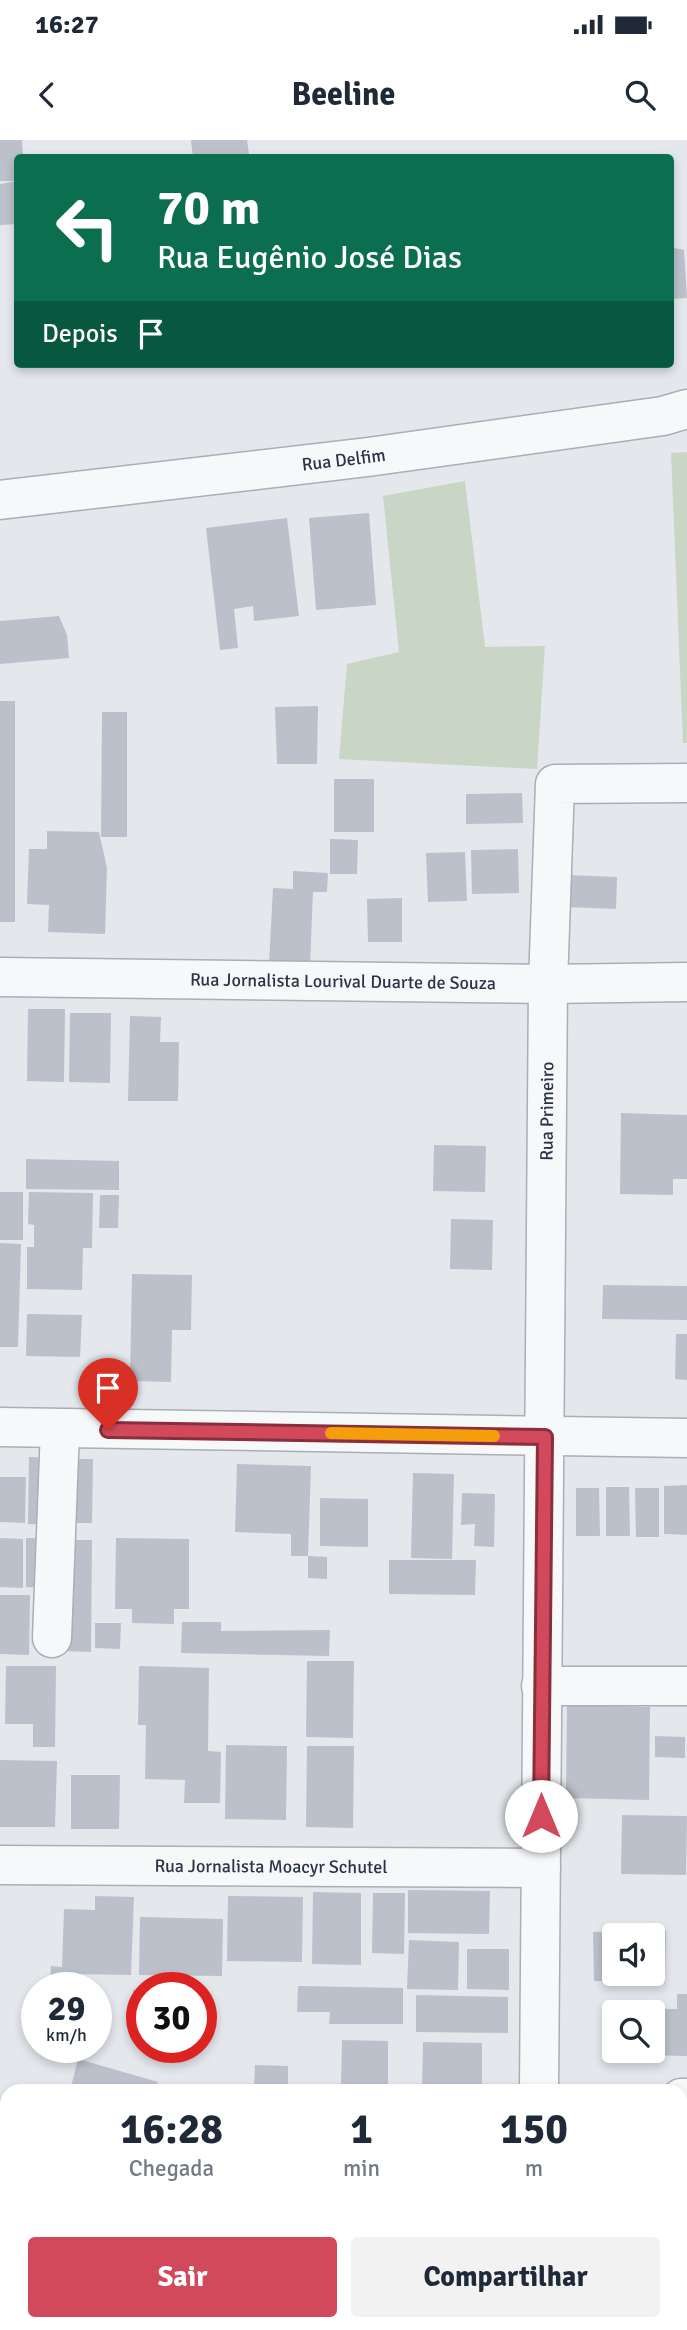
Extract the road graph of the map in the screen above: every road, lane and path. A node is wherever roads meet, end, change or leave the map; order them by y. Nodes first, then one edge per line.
1 (687, 409) edge
2 (0, 500) edge
3 (687, 783) edge
4 (0, 977) edge
5 (687, 982) edge
6 (548, 984) junction
7 (0, 1427) edge
8 (60, 1429) junction
9 (545, 1437) junction
10 (687, 1438) edge
11 (52, 1638) dead end
12 (541, 1686) junction
13 (687, 1686) edge
14 (0, 1866) edge
15 (541, 1868) junction
16 (539, 2084) edge

1 - 2 street, Rua Delfim
3 - 6 street, Rua Primeiro
4 - 6 street, Rua Jornalista Lourival Duarte de Souza
5 - 6 street, Rua Jornalista Lourival Duarte de Souza
6 - 9 street, Rua Primeiro
7 - 8 street
8 - 9 street
8 - 11 street
9 - 10 street
9 - 12 street, Rua Primeiro
12 - 13 street
12 - 15 street, Rua Primeiro
14 - 15 street, Rua Jornalista Moacyr Schutel
15 - 16 street, Rua Primeiro

